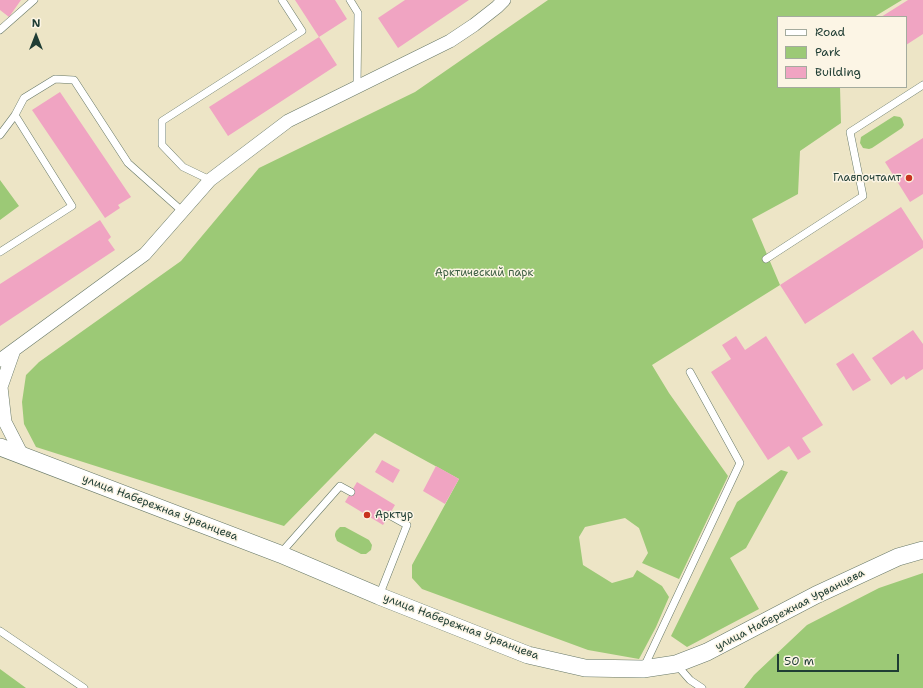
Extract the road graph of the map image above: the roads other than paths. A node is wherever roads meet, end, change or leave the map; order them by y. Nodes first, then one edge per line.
1 (34, 0) edge
2 (282, 0) edge
3 (350, 0) edge
4 (504, 0) edge
5 (0, 30) edge
6 (923, 85) edge
7 (356, 87) junction
8 (16, 115) junction
9 (0, 135) edge
10 (210, 180) junction
11 (182, 211) junction
12 (0, 252) edge
13 (766, 259) dead end
14 (14, 350) junction
15 (0, 360) edge
16 (690, 372) dead end
17 (0, 448) edge
18 (22, 455) junction
19 (351, 492) dead end
20 (389, 515) dead end
21 (923, 550) edge
22 (280, 554) junction
23 (379, 596) junction
24 (0, 631) edge
25 (676, 664) junction
26 (643, 669) junction
27 (84, 688) edge
28 (702, 688) edge

1 - 5 lane
2 - 10 lane
3 - 7 lane
4 - 7 street
6 - 13 lane
7 - 10 street
8 - 9 lane
8 - 11 lane
8 - 12 lane
10 - 11 street
11 - 14 street
14 - 15 street
14 - 18 street
16 - 26 lane
17 - 18 street, улица Набережная Урванцева
18 - 22 street, улица Набережная Урванцева
19 - 22 lane
20 - 23 lane
21 - 25 street, улица Набережная Урванцева
22 - 23 street, улица Набережная Урванцева
23 - 26 street, улица Набережная Урванцева
24 - 27 lane
25 - 26 street, улица Набережная Урванцева
25 - 28 lane

